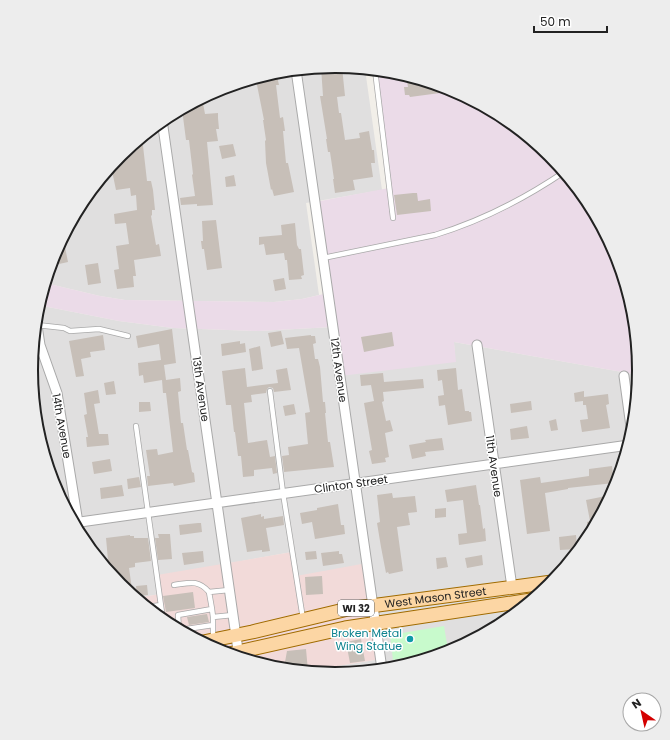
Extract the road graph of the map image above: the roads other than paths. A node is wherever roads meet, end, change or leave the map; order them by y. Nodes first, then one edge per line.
1 (297, 76) edge
2 (376, 76) edge
3 (163, 128) edge
4 (559, 175) edge
5 (393, 218) dead end
6 (323, 258) junction
7 (42, 323) edge
8 (128, 336) dead end
9 (40, 343) edge
10 (476, 345) dead end
11 (624, 376) dead end
12 (270, 391) dead end
13 (629, 411) edge
14 (136, 426) dead end
15 (622, 446) edge
16 (494, 464) junction
17 (356, 483) junction
18 (283, 493) junction
19 (217, 502) junction
20 (74, 511) edge
21 (149, 512) junction
22 (80, 521) edge
23 (541, 583) edge
24 (174, 585) dead end
25 (512, 587) junction
26 (229, 590) junction
27 (209, 592) junction
28 (161, 605) junction
29 (373, 606) junction
30 (155, 607) edge
31 (513, 608) edge
32 (212, 609) junction
33 (162, 611) edge
34 (233, 615) junction
35 (213, 617) junction
36 (303, 620) junction
37 (179, 623) edge
38 (375, 624) junction
39 (213, 625) junction
40 (189, 629) edge
41 (236, 636) junction
42 (209, 638) edge
43 (213, 640) edge
44 (235, 649) edge
45 (243, 652) edge
46 (381, 663) edge

1 - 6 street, 12th Avenue
2 - 5 lane
3 - 19 street, 13th Avenue
4 - 6 lane
6 - 17 street, 12th Avenue
7 - 8 lane
9 - 20 street, 14th Avenue
10 - 16 street, 11th Avenue
11 - 13 street
12 - 18 lane
14 - 21 lane
15 - 16 street, Clinton Street
16 - 17 street, Clinton Street
16 - 25 street, 11th Avenue
17 - 18 street, Clinton Street
17 - 29 street, 12th Avenue
18 - 19 street, Clinton Street
18 - 36 lane
19 - 21 street, Clinton Street
19 - 26 street, 13th Avenue
21 - 22 street, Clinton Street
21 - 28 lane
23 - 25 main road, West Mason Street / WI 32
24 - 27 lane
25 - 29 main road, West Mason Street / WI 32
26 - 27 lane
26 - 34 street, 13th Avenue
27 - 32 lane
28 - 30 lane
28 - 33 lane
29 - 36 main road, West Mason Street / WI 32
29 - 38 street, 12th Avenue
31 - 38 main road, West Mason Street / WI 32
32 - 35 lane
32 - 37 lane
34 - 35 lane
34 - 41 street, 13th Avenue
35 - 39 lane
36 - 41 main road, West Mason Street / WI 32
38 - 45 main road, West Mason Street / WI 32
38 - 46 street, 12th Avenue
39 - 40 lane
39 - 42 lane
41 - 43 main road, West Mason Street / WI 32
41 - 44 street, 13th Avenue

